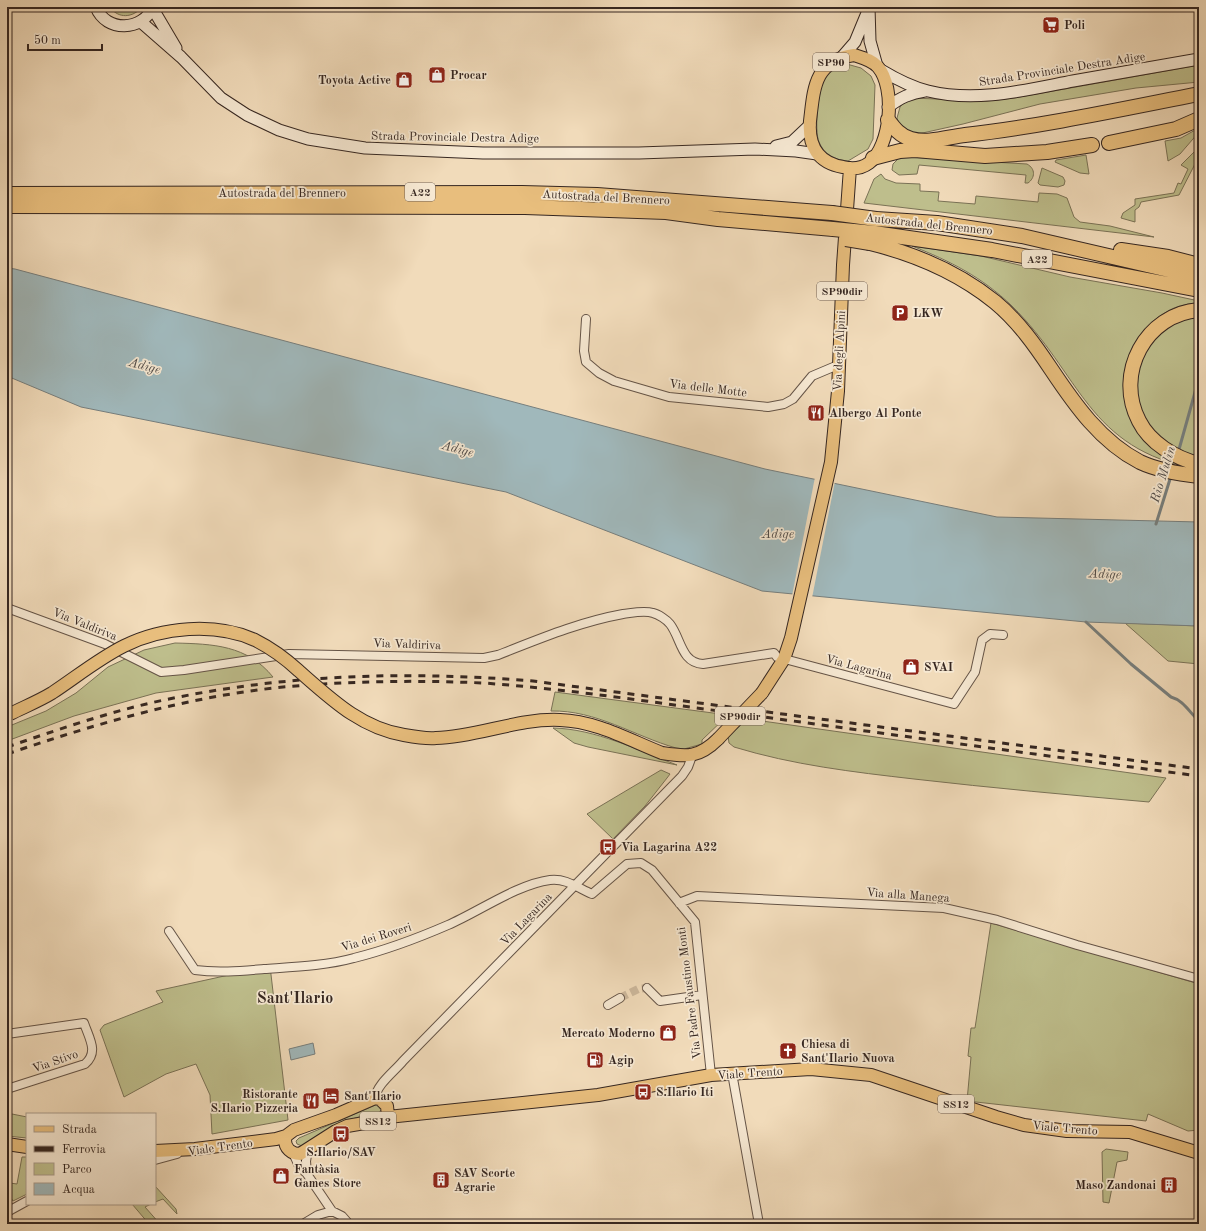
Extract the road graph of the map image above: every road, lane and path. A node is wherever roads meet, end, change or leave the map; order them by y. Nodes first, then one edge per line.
1 (96, 7) edge
2 (153, 8) edge
3 (871, 10) edge
4 (141, 22) junction
5 (181, 57) junction
6 (842, 57) junction
7 (1199, 59) edge
8 (879, 68) junction
9 (928, 91) junction
10 (1199, 94) edge
11 (888, 113) junction
12 (1199, 119) edge
13 (810, 125) junction
14 (1109, 143) dead end
15 (1092, 145) dead end
16 (755, 149) junction
17 (817, 154) junction
18 (873, 158) junction
19 (850, 168) junction
20 (7, 194) edge
21 (7, 206) edge
22 (1022, 236) junction
23 (872, 238) junction
24 (1199, 265) edge
25 (1199, 277) edge
26 (1199, 290) edge
27 (1199, 310) edge
28 (586, 319) dead end
29 (838, 365) junction
30 (1194, 469) edge
31 (7, 608) edge
32 (1003, 635) dead end
33 (784, 659) junction
34 (9, 715) edge
35 (692, 756) junction
36 (574, 886) junction
37 (679, 903) junction
38 (169, 931) dead end
39 (1199, 979) edge
40 (647, 988) dead end
41 (702, 995) junction
42 (620, 998) tunnel mouth
43 (608, 1005) dead end
44 (7, 1034) edge
45 (732, 1074) junction
46 (711, 1075) junction
47 (7, 1089) edge
48 (375, 1098) junction
49 (388, 1117) junction
50 (286, 1136) junction
51 (7, 1144) edge
52 (26, 1147) edge
53 (195, 1149) junction
54 (308, 1150) junction
55 (156, 1151) edge
56 (293, 1153) junction
57 (1199, 1153) edge
58 (156, 1160) edge
59 (307, 1174) junction
60 (26, 1202) edge
61 (332, 1211) junction
62 (7, 1212) edge
63 (303, 1224) edge
64 (349, 1224) edge
65 (759, 1224) edge

1 - 4 main road
2 - 4 main road
2 - 5 main road, Strada Provinciale Destra Adige
3 - 6 main road
3 - 8 main road
4 - 5 main road, Strada Provinciale Destra Adige
5 - 16 main road, Strada Provinciale Destra Adige
6 - 8 main road, SP90
6 - 13 main road, SP90
7 - 9 main road, Strada Provinciale Destra Adige / SP90
8 - 9 main road, Strada Provinciale Destra Adige / SP90
8 - 11 main road
9 - 11 main road, Strada Provinciale Destra Adige / SP90
10 - 11 highway
11 - 18 main road
12 - 14 highway
13 - 16 main road, Strada Provinciale Destra Adige
13 - 17 main road, SP90
15 - 18 highway
16 - 17 main road, Strada Provinciale Destra Adige
17 - 19 main road
18 - 19 main road
19 - 29 main road, Via degli Alpini / SP90dir
20 - 22 highway, Autostrada del Brennero / A22, bridge
21 - 23 highway, Autostrada del Brennero / A22, bridge
22 - 24 highway
22 - 25 highway, Autostrada del Brennero / A22
23 - 26 highway, Autostrada del Brennero / A22
23 - 30 highway
27 - 30 highway
28 - 29 street, Via delle Motte
29 - 33 main road, Via degli Alpini / SP90dir
31 - 33 street, Via Valdiriva
32 - 33 street, Via Lagarina
33 - 35 main road, SP90dir, bridge
34 - 35 main road, bridge
35 - 36 street, Via Lagarina
36 - 37 street, Via Padre Faustino Monti
36 - 38 street, Via dei Roveri
36 - 48 street, Via Lagarina
37 - 39 street, Via alla Manega
37 - 41 street, Via Padre Faustino Monti
40 - 41 street
41 - 46 street, Via Padre Faustino Monti
42 - 43 street
44 - 47 street, Via Stivo
45 - 46 main road, Viale Trento / SS12
45 - 57 main road, Viale Trento / SS12
45 - 65 street
46 - 49 main road, Viale Trento / SS12
48 - 49 main road, SS12
48 - 50 main road, Viale Trento / SS12
49 - 54 main road, Viale Trento / SS12
50 - 53 main road, Viale Trento / SS12
50 - 56 main road
51 - 52 main road
53 - 55 main road, SS12
53 - 58 street, Viale Trento
54 - 56 main road, Viale Trento / SS12
54 - 59 street
56 - 59 street
59 - 61 street
60 - 62 street
61 - 63 street
61 - 64 street

